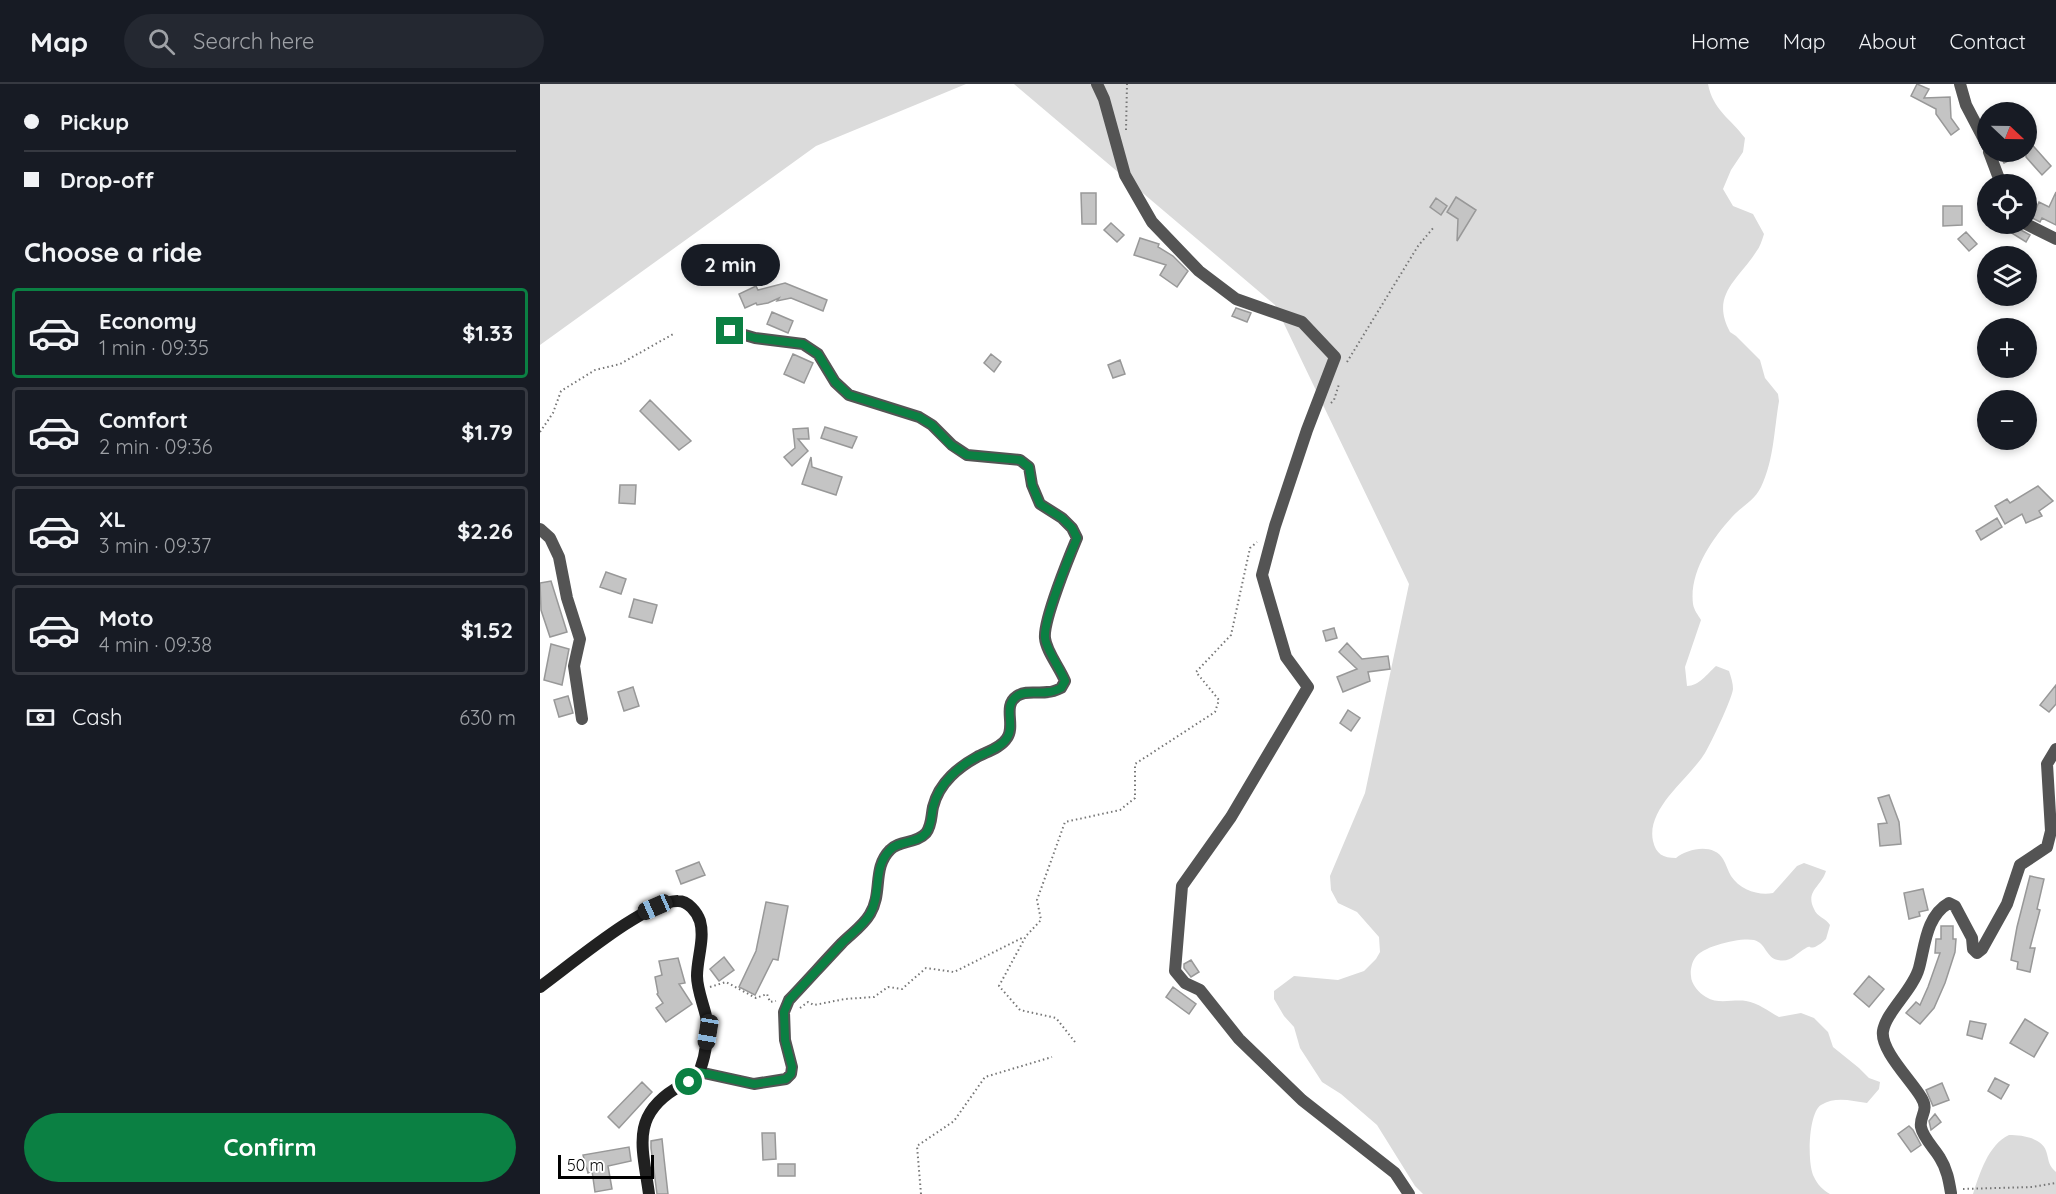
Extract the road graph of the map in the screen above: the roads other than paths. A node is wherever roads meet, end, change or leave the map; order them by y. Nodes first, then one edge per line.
1 (1097, 84) edge
2 (1960, 84) edge
3 (1977, 127) edge
4 (2037, 230) edge
5 (2056, 239) edge
6 (730, 331) dead end
7 (540, 529) edge
8 (582, 719) dead end
9 (2056, 749) edge
10 (540, 987) edge
11 (699, 1072) junction
12 (1952, 1193) edge
13 (649, 1194) edge
14 (1409, 1194) edge

1 - 14 street
2 - 3 street
4 - 5 street
6 - 11 street
7 - 8 street
9 - 12 street
10 - 11 main road
11 - 13 main road

